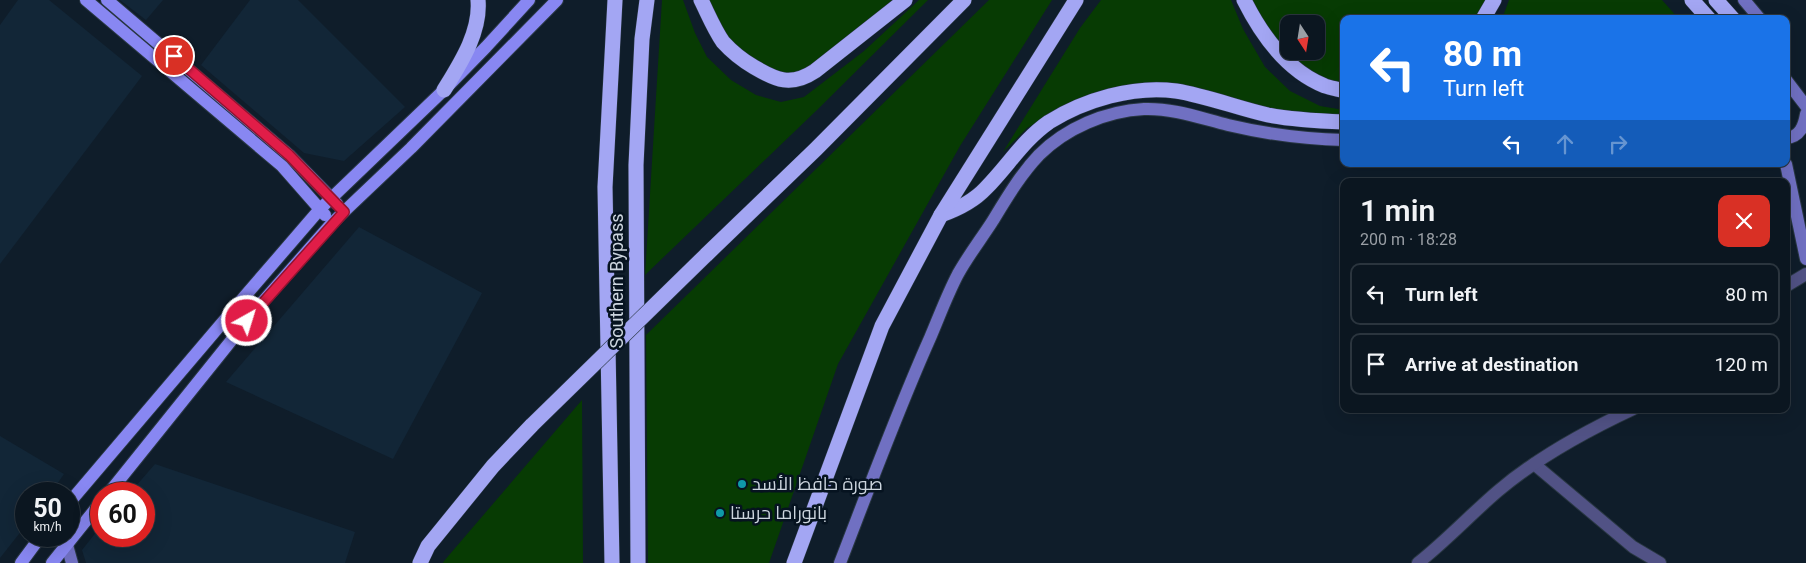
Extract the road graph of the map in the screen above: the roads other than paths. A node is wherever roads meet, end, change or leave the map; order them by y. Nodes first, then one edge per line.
1 (86, 0) edge
2 (478, 0) edge
3 (529, 0) edge
4 (557, 0) edge
5 (615, 0) edge
6 (647, 0) edge
7 (701, 0) edge
8 (905, 0) edge
9 (964, 0) edge
10 (1076, 0) edge
11 (1244, 0) edge
12 (1494, 0) edge
13 (1692, 0) edge
14 (1716, 0) edge
15 (1744, 0) edge
16 (105, 3) edge
17 (1485, 15) edge
18 (1705, 15) edge
19 (1729, 15) edge
20 (1757, 15) edge
21 (486, 47) junction
22 (498, 60) junction
23 (1790, 85) edge
24 (1340, 89) edge
25 (444, 90) junction
26 (1806, 106) edge
27 (1806, 114) edge
28 (1340, 122) edge
29 (1790, 137) edge
30 (1340, 140) edge
31 (1790, 183) edge
32 (332, 198) junction
33 (320, 209) junction
34 (344, 212) junction
35 (941, 215) junction
36 (332, 223) junction
37 (1806, 259) edge
38 (1806, 274) edge
39 (1790, 284) edge
40 (244, 296) junction
41 (259, 306) junction
42 (1625, 413) edge
43 (1534, 464) junction
44 (118, 482) edge
45 (80, 490) edge
46 (90, 513) edge
47 (80, 523) edge
48 (33, 547) edge
49 (59, 547) edge
50 (65, 547) edge
51 (21, 563) edge
52 (52, 563) edge
53 (72, 563) edge
54 (420, 563) edge
55 (612, 563) edge
56 (638, 563) edge
57 (794, 563) edge
58 (840, 563) edge
59 (1418, 563) edge
60 (1660, 563) edge

1 - 16 main road
2 - 25 highway
3 - 21 main road
4 - 22 main road
5 - 55 highway, Southern Bypass
6 - 56 highway, Southern Bypass
7 - 8 highway
9 - 54 highway, bridge
10 - 35 highway
11 - 24 highway
12 - 17 highway
13 - 18 highway
14 - 19 highway
15 - 20 street
16 - 32 main road
16 - 33 main road
21 - 22 main road
21 - 25 main road
22 - 34 main road
23 - 26 street
25 - 32 main road
27 - 29 street
28 - 35 highway
30 - 58 street
31 - 37 street
32 - 33 main road
32 - 34 main road
33 - 36 main road
33 - 40 main road
34 - 36 main road
35 - 57 highway
36 - 41 main road
38 - 39 street
40 - 41 main road
40 - 45 main road
41 - 44 main road
42 - 43 street
43 - 59 street
43 - 60 street
46 - 47 main road
48 - 51 main road
49 - 52 main road
50 - 53 street

